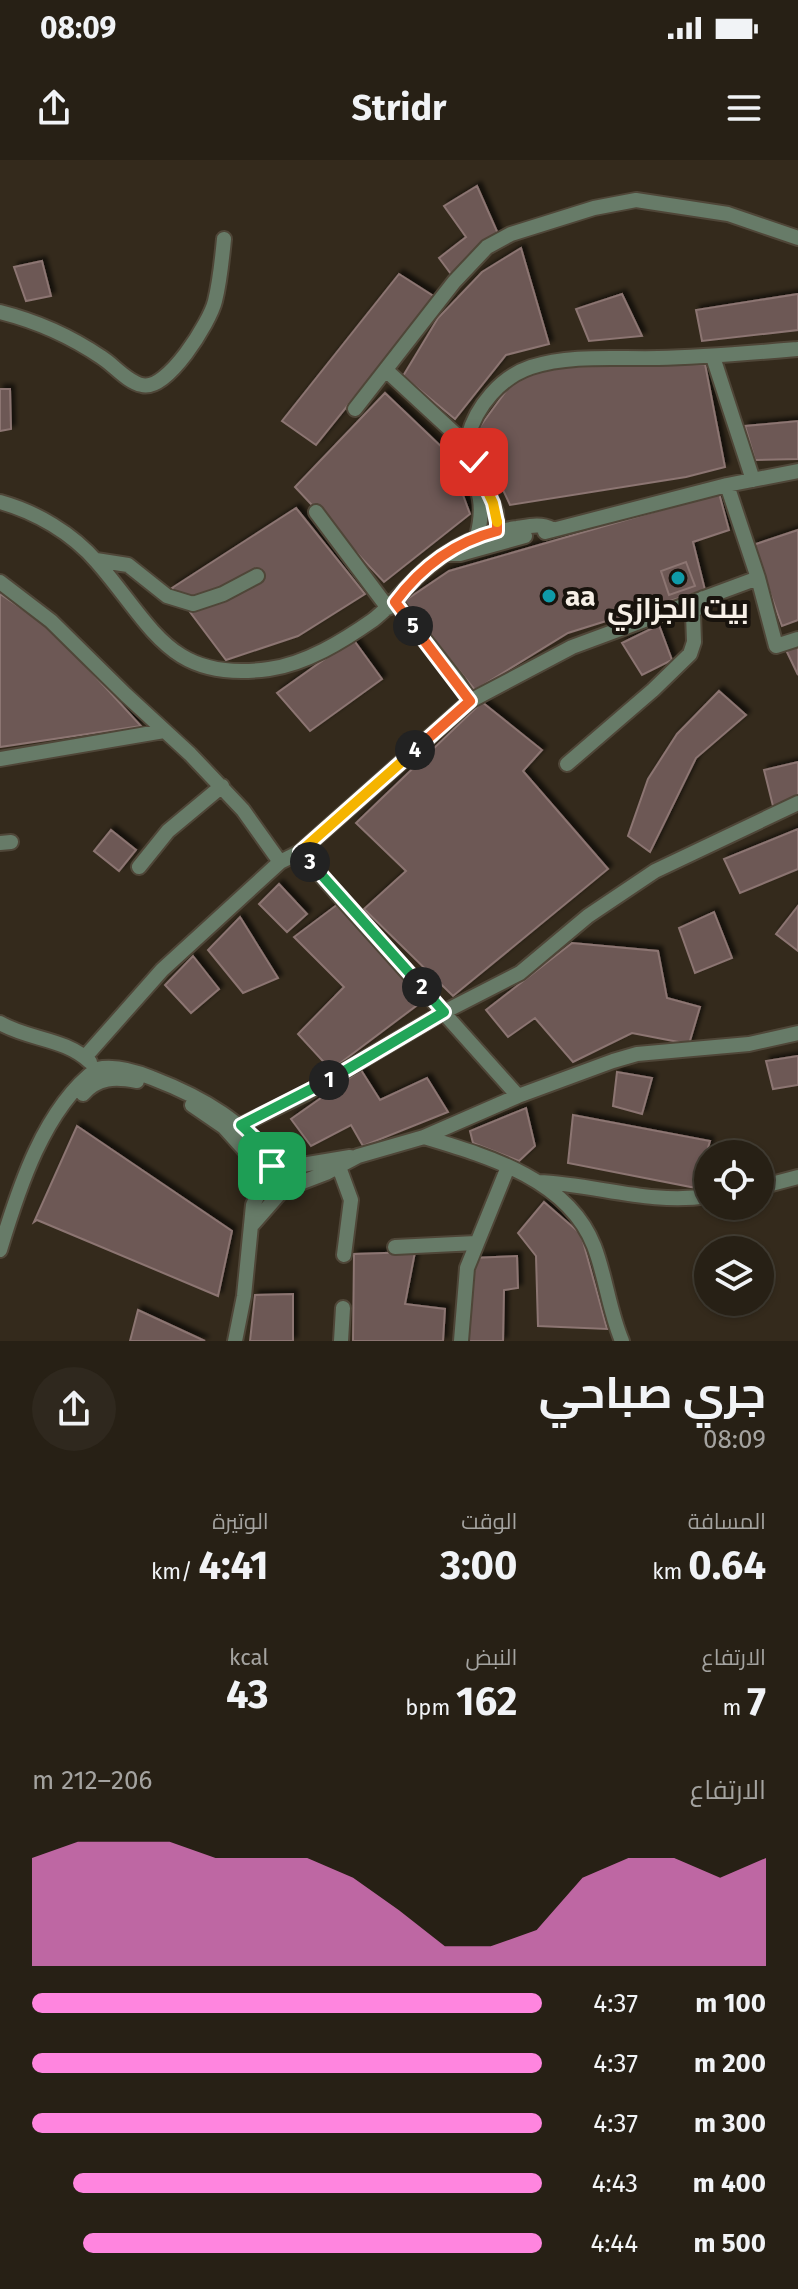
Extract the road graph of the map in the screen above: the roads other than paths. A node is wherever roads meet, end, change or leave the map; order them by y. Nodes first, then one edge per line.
1 (798, 238) edge
2 (224, 239) dead end
3 (0, 312) edge
4 (798, 349) edge
5 (713, 357) junction
6 (387, 371) junction
7 (355, 409) dead end
8 (466, 450) junction
9 (798, 471) edge
10 (753, 480) junction
11 (727, 485) junction
12 (0, 502) edge
13 (316, 512) dead end
14 (477, 536) junction
15 (498, 536) junction
16 (448, 554) junction
17 (96, 560) junction
18 (257, 576) dead end
19 (758, 578) junction
20 (0, 582) edge
21 (703, 598) junction
22 (392, 605) junction
23 (798, 639) edge
24 (470, 701) junction
25 (164, 731) junction
26 (0, 759) edge
27 (567, 764) dead end
28 (222, 786) junction
29 (798, 803) edge
30 (300, 852) junction
31 (280, 862) junction
32 (139, 867) dead end
33 (444, 1012) junction
34 (0, 1023) edge
35 (798, 1033) edge
36 (85, 1057) junction
37 (97, 1069) junction
38 (518, 1096) junction
39 (190, 1098) junction
40 (241, 1125) junction
41 (424, 1137) junction
42 (43, 1139) junction
43 (358, 1156) junction
44 (287, 1165) junction
45 (339, 1167) junction
46 (508, 1167) junction
47 (267, 1177) junction
48 (798, 1177) edge
49 (538, 1182) junction
50 (774, 1183) edge
51 (286, 1189) junction
52 (694, 1197) edge
53 (253, 1224) junction
54 (476, 1243) junction
55 (395, 1247) dead end
56 (0, 1250) edge
57 (344, 1255) dead end
58 (343, 1308) dead end
59 (235, 1341) edge
60 (341, 1341) edge
61 (461, 1341) edge
62 (622, 1341) edge

1 - 6 street
2 - 3 street
4 - 5 street
5 - 8 street
5 - 10 street
6 - 7 street
6 - 8 street
8 - 14 street
8 - 15 street
9 - 10 street
10 - 11 street
11 - 15 street
11 - 19 street
12 - 17 street
13 - 22 street
14 - 15 street
14 - 16 street
15 - 16 street
16 - 22 street
17 - 18 street
17 - 22 street
19 - 21 street
19 - 23 street
20 - 25 street
21 - 24 street
21 - 27 street
22 - 24 street
24 - 30 street
25 - 26 street
25 - 28 street
28 - 31 street
28 - 32 street
29 - 33 street
30 - 31 street
30 - 33 street
31 - 36 street
33 - 38 street
33 - 40 street
34 - 36 street
35 - 38 street
36 - 37 street
37 - 39 street
37 - 42 street
38 - 41 street
39 - 40 street
39 - 42 street
39 - 47 street
40 - 44 street
41 - 43 street
41 - 46 street
42 - 56 street
43 - 44 street
43 - 45 street
44 - 47 street
44 - 51 street
45 - 51 street
45 - 57 street
46 - 49 street
46 - 54 street
47 - 51 street
47 - 53 street
48 - 50 street
49 - 52 street
49 - 62 street
51 - 53 street
53 - 59 street
54 - 55 street
54 - 61 street
58 - 60 street

